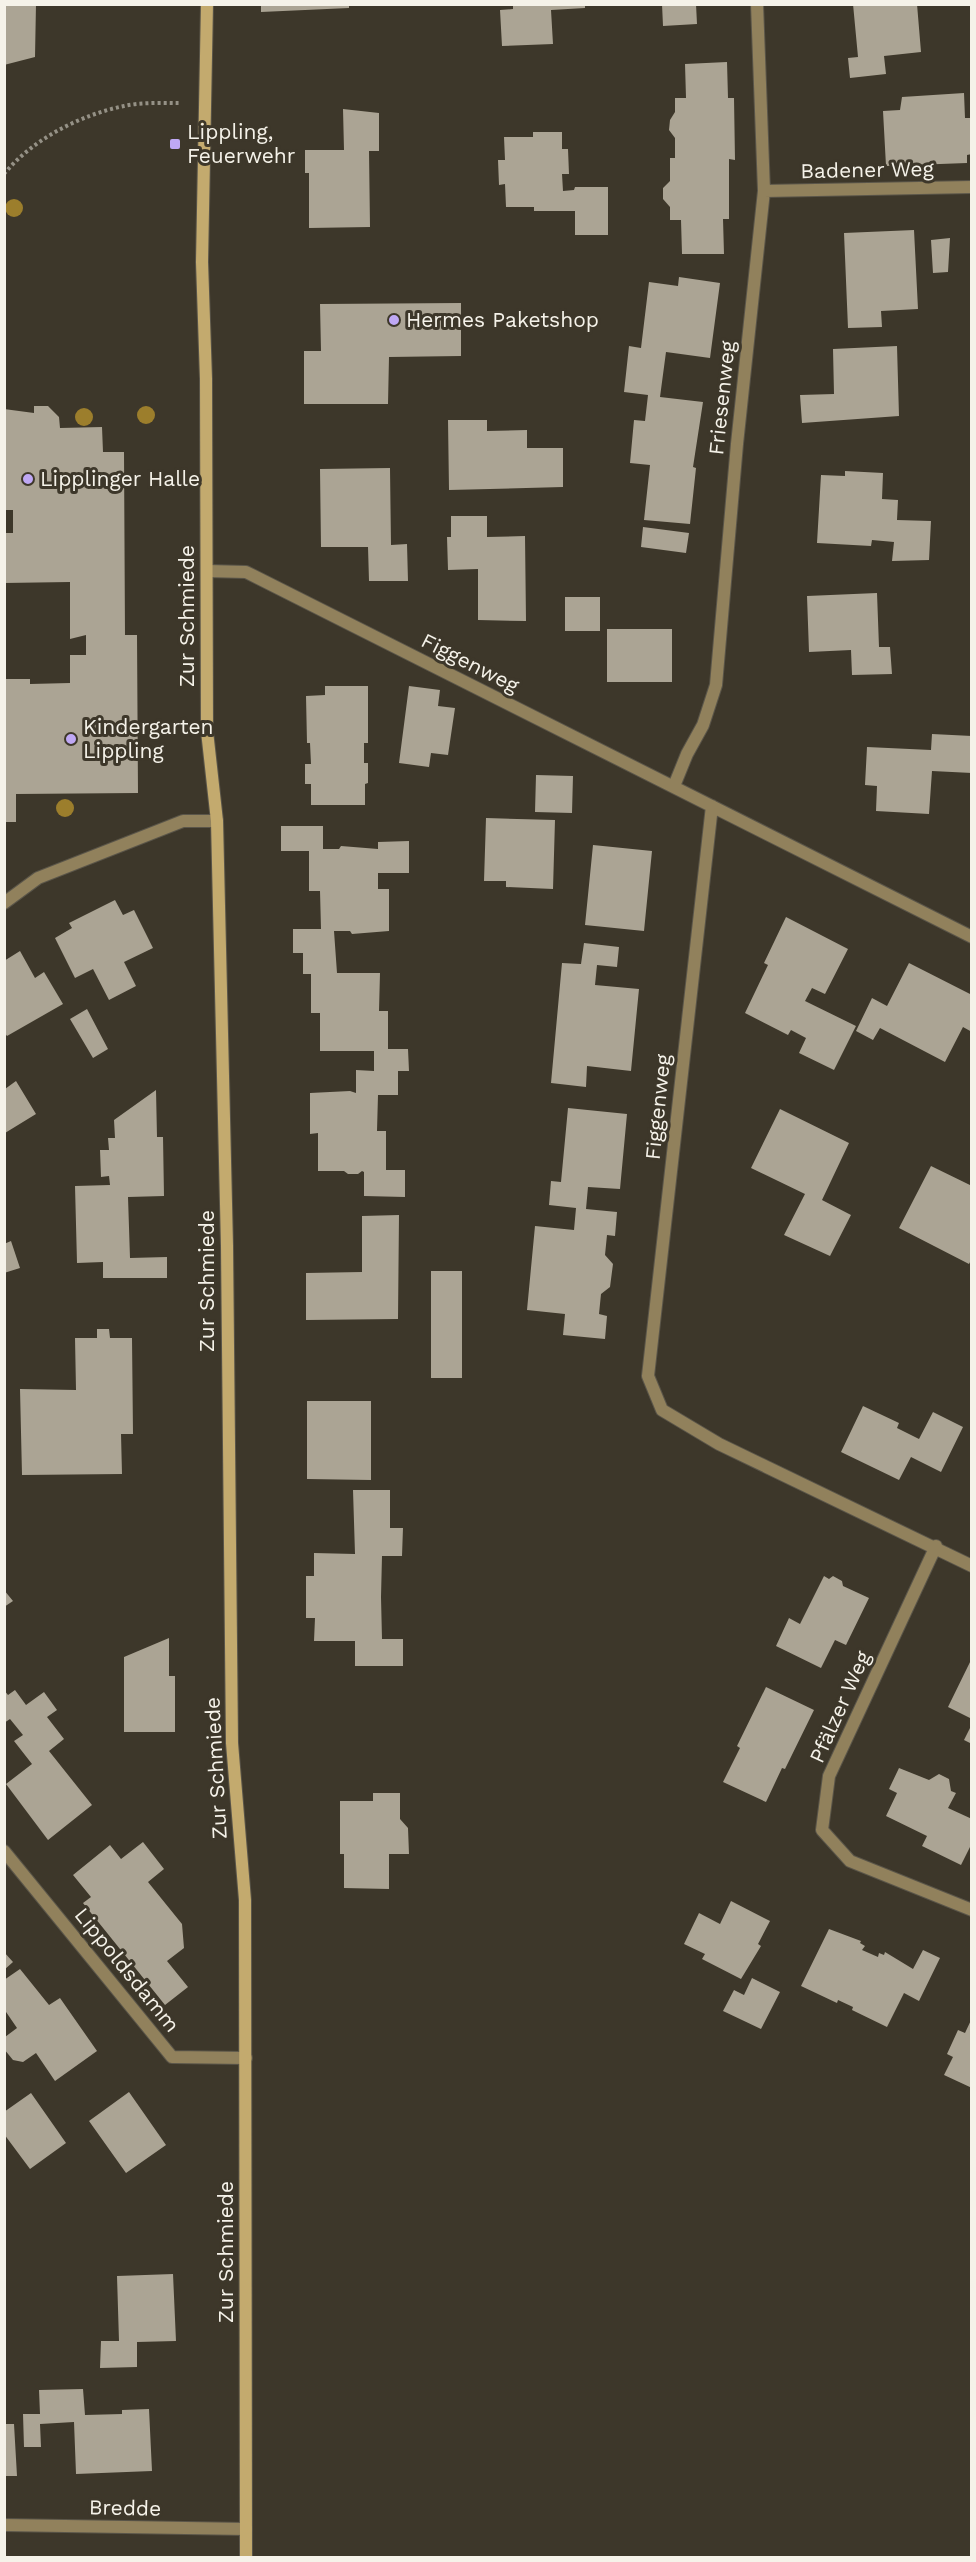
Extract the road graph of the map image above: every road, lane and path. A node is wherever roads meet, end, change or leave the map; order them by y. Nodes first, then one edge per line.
1 (207, 4) edge
2 (758, 4) edge
3 (205, 102) junction
4 (4, 174) edge
5 (972, 187) edge
6 (764, 191) junction
7 (207, 571) junction
8 (674, 786) junction
9 (712, 806) junction
10 (217, 821) junction
11 (4, 903) edge
12 (972, 937) edge
13 (936, 1546) junction
14 (972, 1566) edge
15 (4, 1851) edge
16 (972, 1910) edge
17 (246, 2058) junction
18 (4, 2525) edge
19 (246, 2529) junction
20 (246, 2558) edge

1 - 3 street, Zur Schmiede
2 - 6 street, Friesenweg
3 - 4 path
3 - 7 street, Zur Schmiede
5 - 6 street, Badener Weg
6 - 8 street, Friesenweg
7 - 8 street, Figgenweg
7 - 10 street, Zur Schmiede
8 - 9 street, Figgenweg
9 - 12 street, Figgenweg
9 - 13 street, Figgenweg
10 - 11 street
10 - 17 street, Zur Schmiede
13 - 14 street
13 - 16 street, Pfälzer Weg
15 - 17 street, Lippoldsdamm
17 - 19 street, Zur Schmiede
18 - 19 street, Bredde
19 - 20 street, Zur Schmiede

